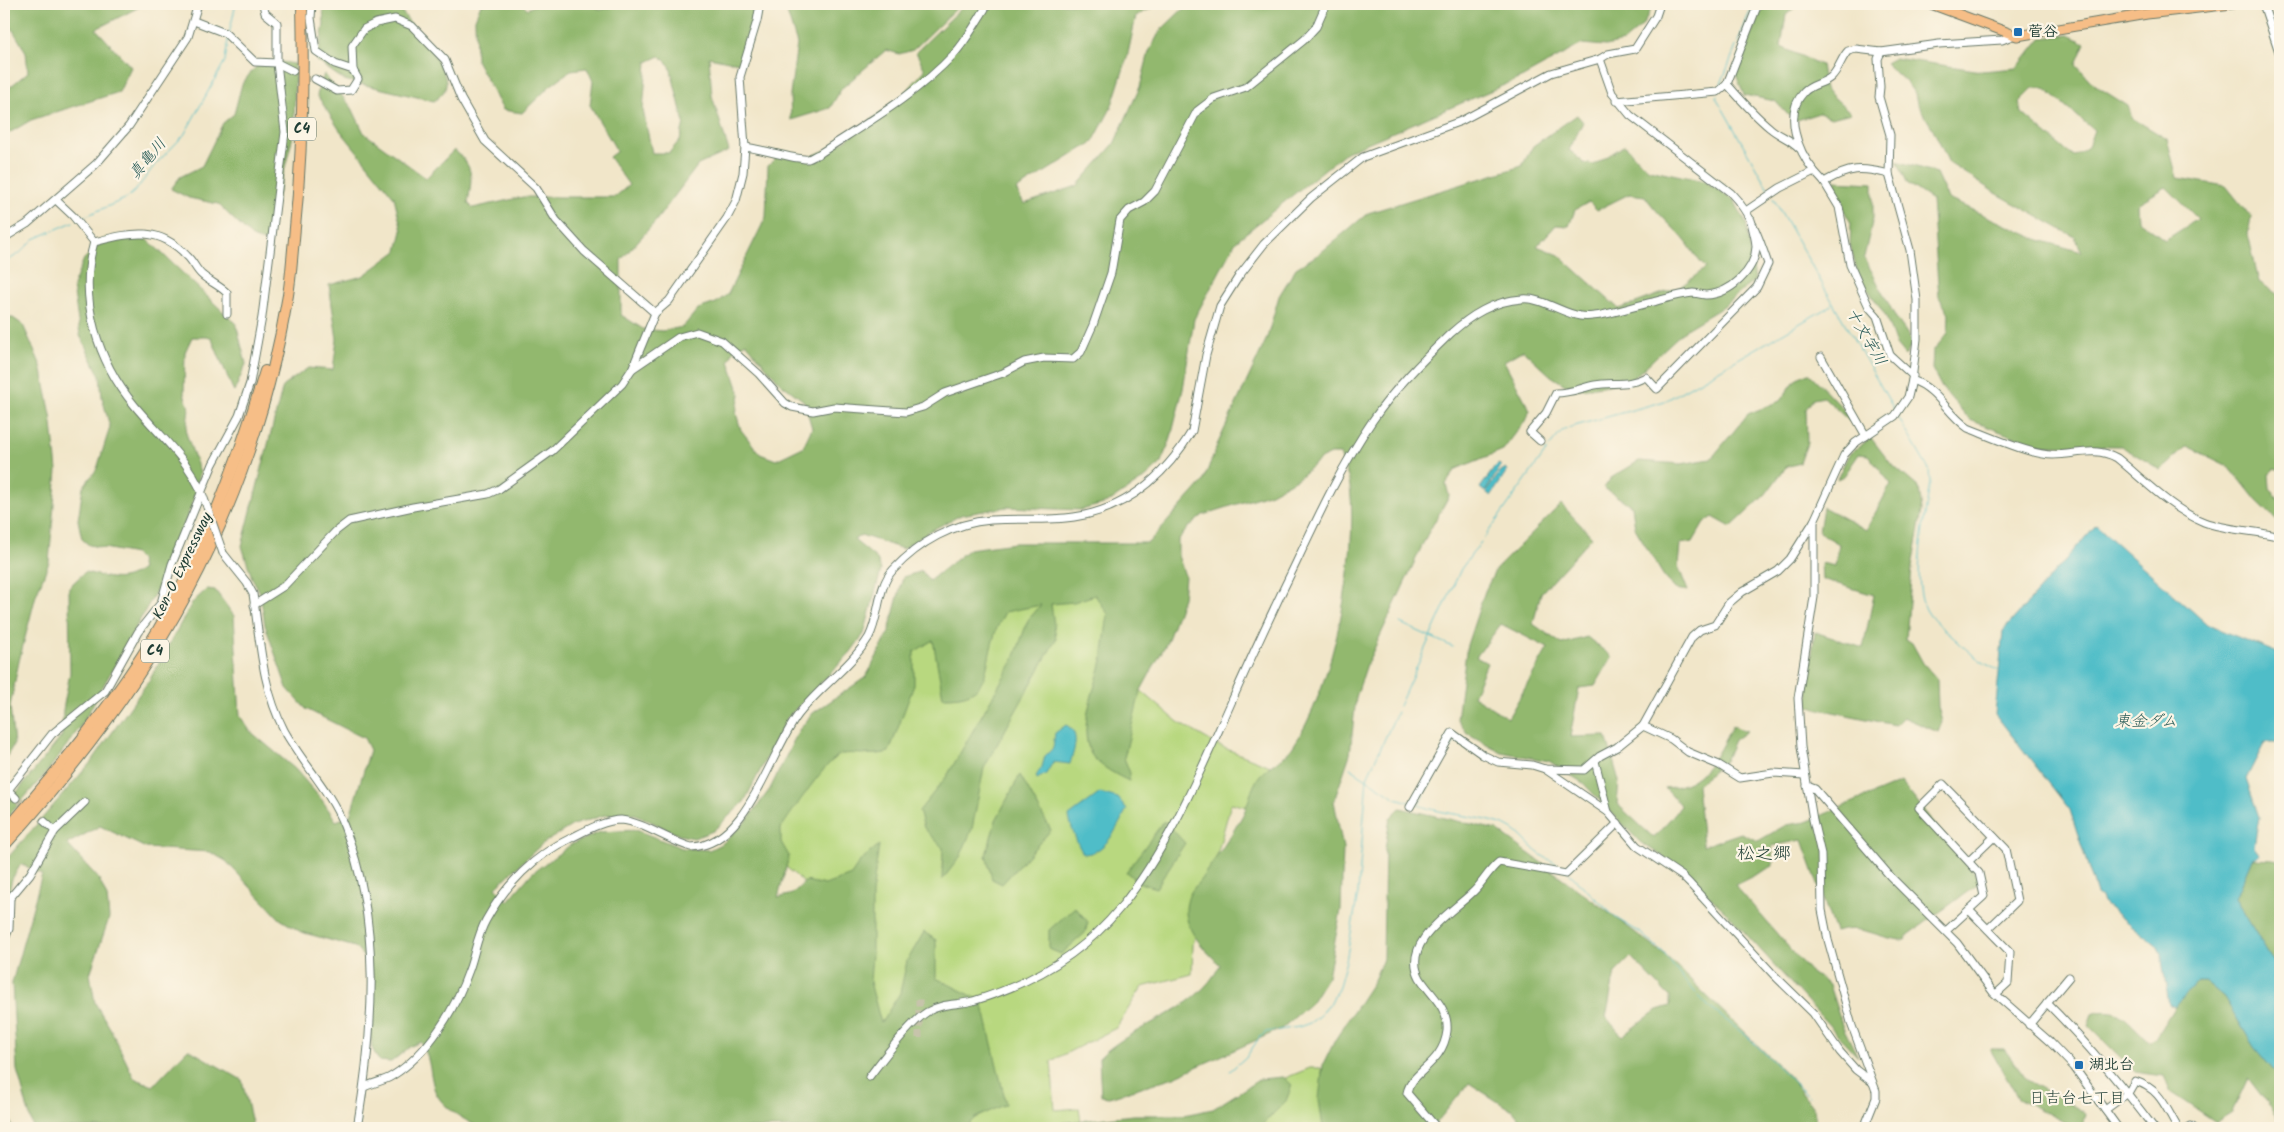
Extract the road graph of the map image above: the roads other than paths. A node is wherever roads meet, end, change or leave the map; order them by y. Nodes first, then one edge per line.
1 (198, 4) edge
2 (263, 4) edge
3 (302, 4) edge
4 (312, 4) edge
5 (760, 4) edge
6 (988, 4) edge
7 (1326, 4) edge
8 (1660, 4) edge
9 (1758, 4) edge
10 (1931, 4) edge
11 (2232, 4) edge
12 (2263, 4) edge
13 (194, 21) junction
14 (2012, 36) junction
15 (1880, 52) junction
16 (2280, 55) edge
17 (1600, 59) junction
18 (277, 63) junction
19 (353, 70) junction
20 (293, 71) dead end
21 (315, 78) dead end
22 (1727, 84) junction
23 (1616, 101) junction
24 (745, 147) junction
25 (1803, 153) junction
26 (1814, 171) junction
27 (1889, 174) junction
28 (1824, 182) junction
29 (56, 200) junction
30 (1746, 210) junction
31 (1751, 220) junction
32 (4, 238) edge
33 (94, 242) junction
34 (292, 253) junction
35 (655, 313) junction
36 (228, 314) dead end
37 (1821, 357) dead end
38 (632, 369) junction
39 (1913, 378) junction
40 (1866, 436) junction
41 (1540, 441) dead end
42 (202, 492) junction
43 (1814, 521) junction
44 (2280, 537) edge
45 (254, 605) junction
46 (1643, 726) junction
47 (1595, 761) junction
48 (1545, 769) junction
49 (1805, 775) junction
50 (1807, 786) junction
51 (6, 793) edge
52 (16, 798) tunnel mouth
53 (85, 802) dead end
54 (1410, 807) dead end
55 (1608, 812) junction
56 (44, 821) tunnel mouth
57 (1618, 823) junction
58 (55, 831) junction
59 (4, 833) edge
60 (1994, 837) junction
61 (4, 846) edge
62 (1969, 861) junction
63 (1969, 910) junction
64 (1988, 929) junction
65 (1946, 931) junction
66 (4, 940) edge
67 (2069, 977) dead end
68 (1996, 994) junction
69 (2047, 1003) junction
70 (2029, 1025) junction
71 (869, 1077) dead end
72 (1872, 1082) junction
73 (364, 1087) junction
74 (2128, 1094) junction
75 (2105, 1110) junction
76 (357, 1128) edge
77 (1436, 1128) edge
78 (1864, 1128) edge
79 (2118, 1128) edge
80 (2154, 1128) edge
81 (2178, 1128) edge
82 (2188, 1128) edge
83 (2194, 1128) edge

1 - 13 street
2 - 18 street
3 - 34 highway, Ken-O Expressway / C4
4 - 19 street
5 - 24 street
6 - 24 street
7 - 38 street
8 - 17 street
9 - 22 street
10 - 14 main road
11 - 14 main road
12 - 16 street
13 - 18 street
13 - 29 street
14 - 15 street
15 - 25 street
15 - 27 street
17 - 23 street
17 - 73 street
18 - 20 street
18 - 42 street
19 - 21 street
19 - 35 street
22 - 23 street
22 - 25 street
23 - 30 street
24 - 35 street
25 - 26 street
26 - 28 street
26 - 30 street
27 - 28 street
27 - 39 street
28 - 39 street
29 - 32 street
29 - 33 street
30 - 31 street
31 - 41 street
31 - 71 street
33 - 36 street
33 - 42 street
34 - 59 highway, Ken-O Expressway / C4
34 - 61 highway, Ken-O Expressway / C4
35 - 38 street
37 - 40 street
38 - 45 street
39 - 40 street
39 - 44 street
40 - 43 street
42 - 45 street, bridge
42 - 51 street
43 - 46 street
43 - 49 street
45 - 73 street
46 - 47 street
46 - 49 street
47 - 48 street
47 - 55 street
48 - 54 street
48 - 55 street
49 - 50 street
50 - 65 street
50 - 72 street
51 - 52 street
53 - 58 street
55 - 57 street
56 - 58 street
57 - 72 street
57 - 77 street
58 - 66 street
60 - 62 street
60 - 62 street
60 - 64 street
62 - 63 street
63 - 64 street
63 - 65 street
64 - 68 street
65 - 68 street
67 - 69 street
68 - 70 street
69 - 70 street
69 - 74 street
70 - 75 street
72 - 78 street
73 - 76 street
74 - 75 street
74 - 80 street
74 - 81 street
75 - 79 street
82 - 83 street

